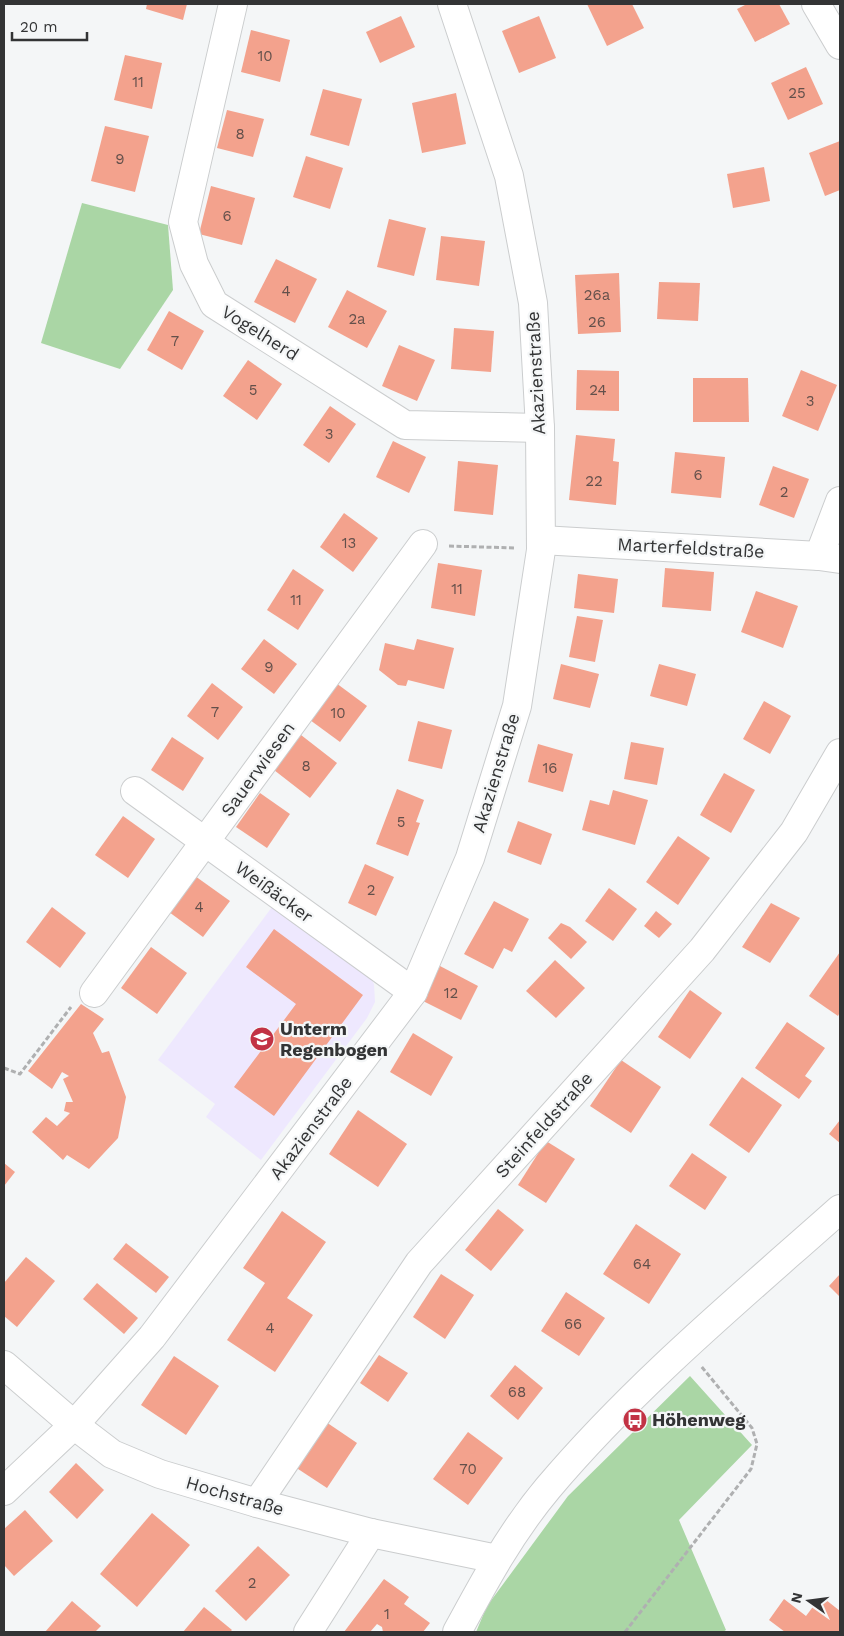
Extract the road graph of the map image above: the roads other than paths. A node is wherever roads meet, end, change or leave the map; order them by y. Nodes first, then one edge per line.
1 (233, 4) edge
2 (452, 4) edge
3 (816, 4) edge
4 (840, 45) edge
5 (540, 428) junction
6 (840, 502) edge
7 (423, 544) road end
8 (541, 545) junction
9 (830, 558) edge
10 (840, 753) edge
11 (135, 791) dead end
12 (205, 842) junction
13 (413, 992) junction
14 (94, 993) road end
15 (840, 1209) edge
16 (4, 1365) edge
17 (74, 1425) junction
18 (4, 1491) edge
19 (257, 1503) junction
20 (371, 1533) junction
21 (497, 1559) junction
22 (308, 1632) edge
23 (457, 1632) edge

1 - 5 street, Vogelherd
2 - 5 street, Akazienstraße
3 - 4 street
5 - 8 street, Akazienstraße
6 - 9 street
7 - 12 street, Sauerwiesen
8 - 9 street, Marterfeldstraße
8 - 13 street, Akazienstraße
10 - 19 street, Steinfeldstraße
11 - 12 street, Weißäcker
12 - 13 street, Weißäcker
12 - 14 street, Sauerwiesen
13 - 17 street, Akazienstraße
15 - 21 street
16 - 17 street, Hochstraße
17 - 18 street, Akazienstraße
17 - 19 street, Hochstraße
19 - 20 street, Hochstraße
20 - 21 street, Hochstraße
20 - 22 street
21 - 23 street

